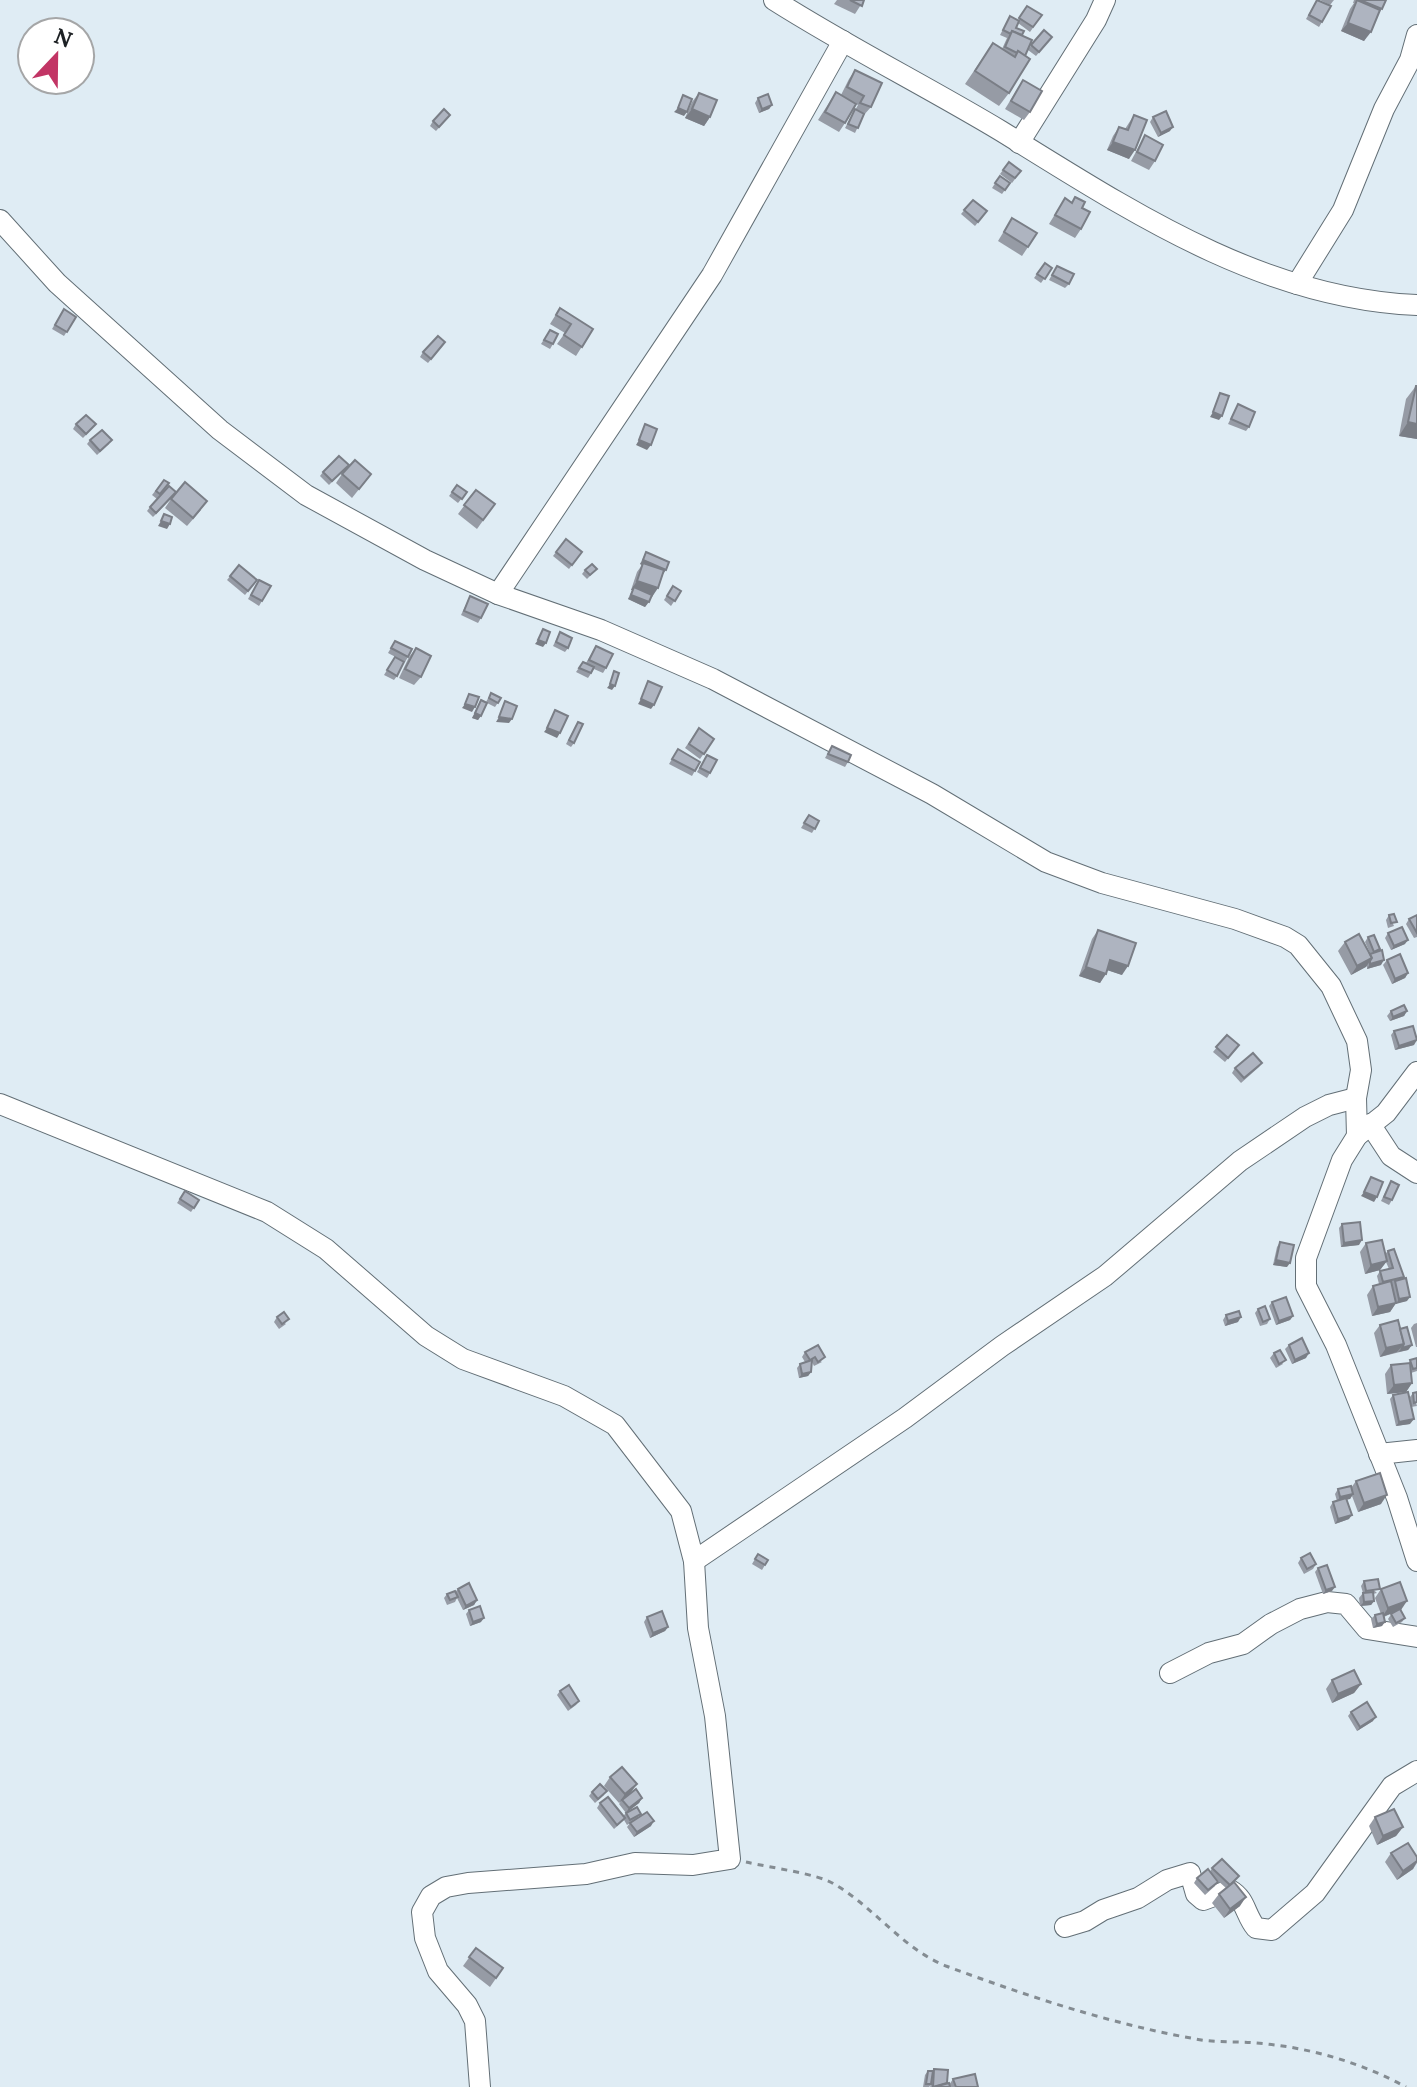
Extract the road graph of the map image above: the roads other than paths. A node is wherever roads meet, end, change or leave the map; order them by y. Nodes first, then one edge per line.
1 (774, 0) edge
2 (1105, 0) edge
3 (1417, 35) edge
4 (843, 41) junction
5 (1019, 143) junction
6 (0, 220) edge
7 (1297, 284) junction
8 (1417, 305) edge
9 (498, 594) junction
10 (1417, 1072) edge
11 (1356, 1098) junction
12 (0, 1104) edge
13 (1364, 1130) junction
14 (1417, 1173) edge
15 (1417, 1450) edge
16 (1379, 1454) junction
17 (694, 1561) junction
18 (1417, 1561) edge
19 (1417, 1637) edge
20 (1170, 1673) dead end
21 (1417, 1771) edge
22 (1065, 1927) dead end
23 (480, 2087) edge

1 - 4 street
2 - 5 street
3 - 7 street
4 - 5 street
4 - 9 street
5 - 7 street
6 - 9 street
7 - 8 street
9 - 11 street
10 - 13 street
11 - 13 street
11 - 17 street
12 - 17 street
13 - 14 street
13 - 16 street
15 - 16 street
16 - 18 street
17 - 23 street
19 - 20 street
21 - 22 street

